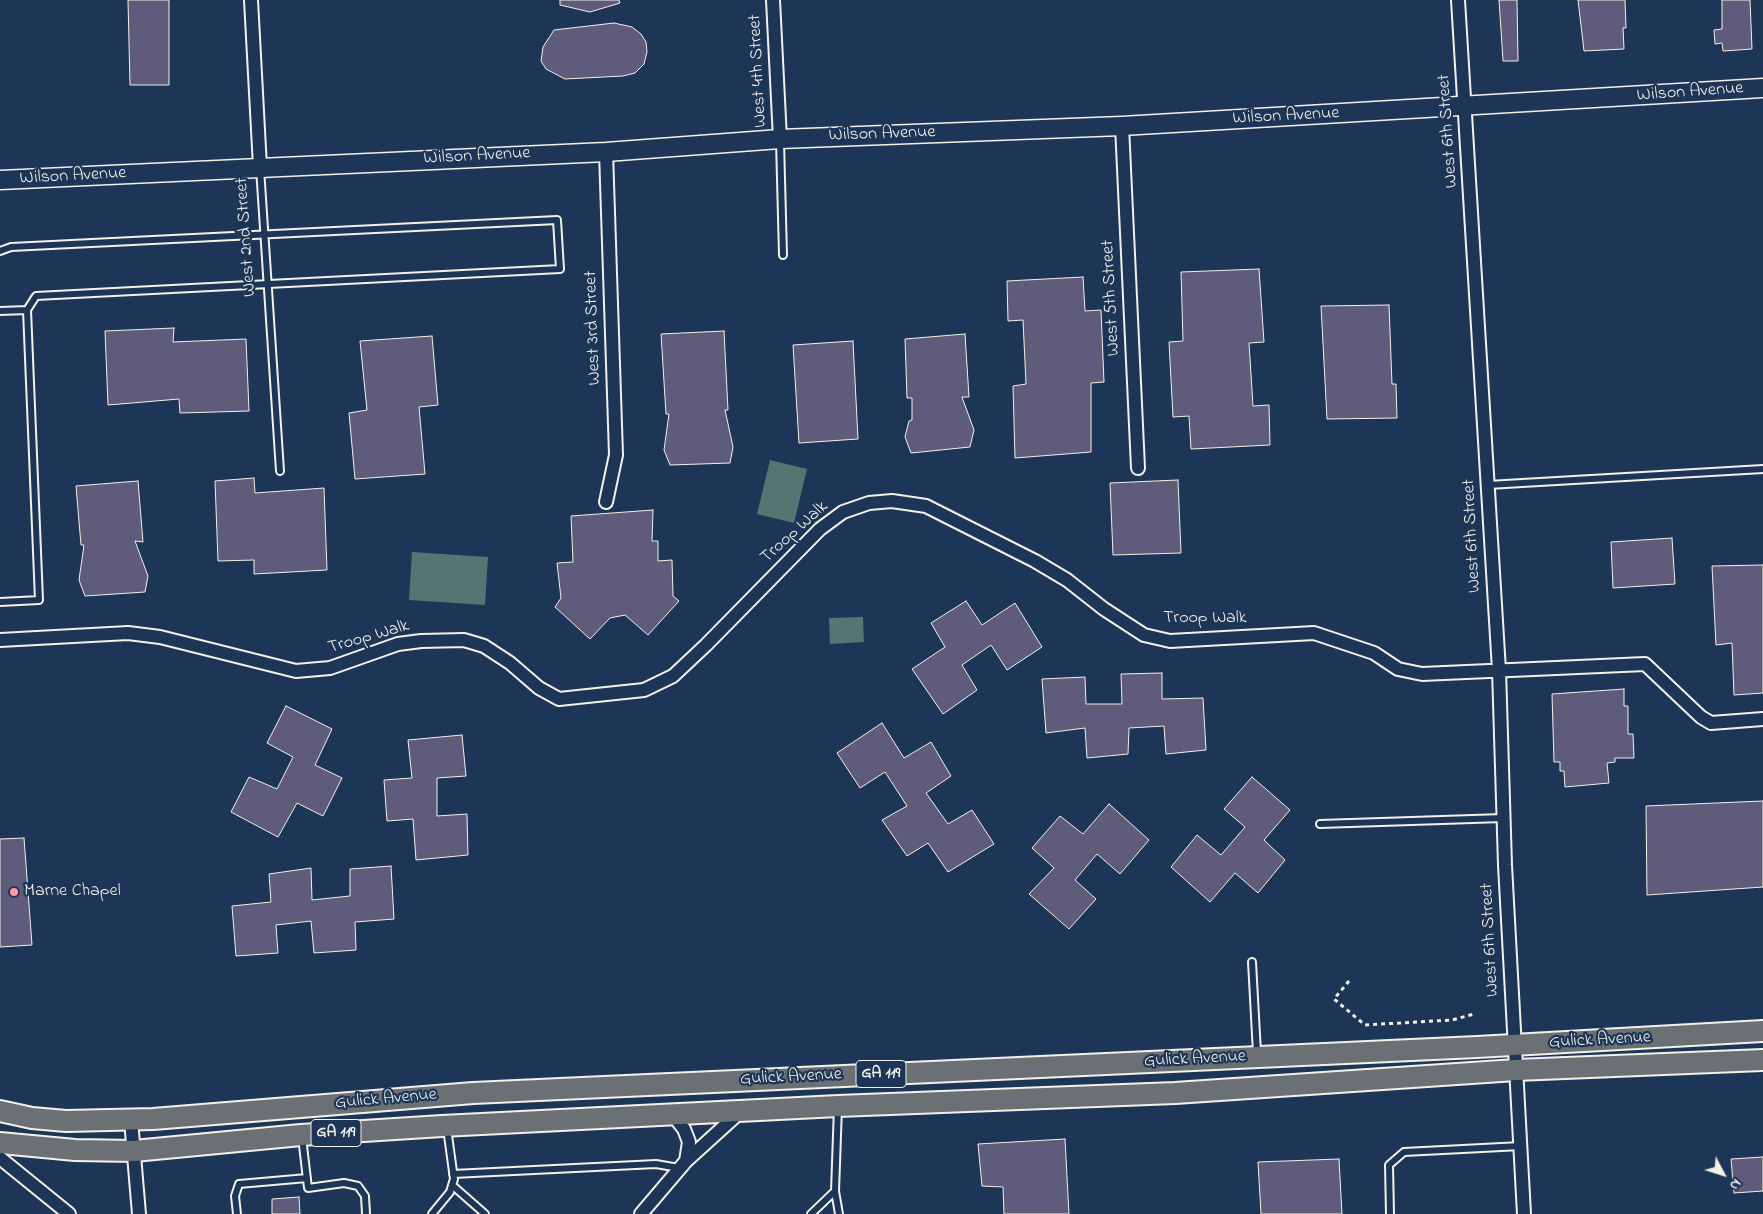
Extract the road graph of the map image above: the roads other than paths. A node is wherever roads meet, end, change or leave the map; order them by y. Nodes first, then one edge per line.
1 (251, 0) edge
2 (773, 0) edge
3 (1458, 0) edge
4 (1763, 88) edge
5 (1465, 107) junction
6 (1122, 126) junction
7 (780, 140) junction
8 (606, 152) junction
9 (260, 167) junction
10 (0, 180) edge
11 (264, 235) junction
12 (0, 251) edge
13 (783, 255) dead end
14 (267, 283) junction
15 (27, 310) junction
16 (0, 311) edge
17 (1138, 468) dead end
18 (1763, 469) edge
19 (280, 471) dead end
20 (1488, 485) junction
21 (606, 502) dead end
22 (0, 602) edge
23 (0, 640) edge
24 (1499, 670) junction
25 (1763, 719) edge
26 (1503, 818) junction
27 (1320, 824) dead end
28 (1252, 962) dead end
29 (1763, 1032) edge
30 (1514, 1045) junction
31 (1258, 1057) junction
32 (1763, 1060) edge
33 (1516, 1070) junction
34 (838, 1106) junction
35 (0, 1111) edge
36 (740, 1112) junction
37 (673, 1115) junction
38 (130, 1120) junction
39 (447, 1126) junction
40 (301, 1135) junction
41 (0, 1143) edge
42 (1521, 1146) junction
43 (134, 1151) junction
44 (0, 1158) edge
45 (683, 1165) junction
46 (453, 1174) junction
47 (306, 1178) junction
48 (452, 1185) junction
49 (835, 1190) junction
50 (69, 1214) edge
51 (139, 1214) edge
52 (237, 1214) edge
53 (366, 1214) edge
54 (432, 1214) edge
55 (485, 1214) edge
56 (641, 1214) edge
57 (811, 1214) edge
58 (839, 1214) edge
59 (1390, 1214) edge
60 (1524, 1214) edge

1 - 9 street, West 2nd Street
2 - 7 street, West 4th Street
3 - 5 street, West 6th Street
4 - 5 street, Wilson Avenue
5 - 6 street, Wilson Avenue
5 - 20 street, West 6th Street
6 - 7 street, Wilson Avenue
6 - 17 street, West 5th Street
7 - 8 street, Wilson Avenue
7 - 13 lane
8 - 9 street, Wilson Avenue
8 - 21 street, West 3rd Street
9 - 10 street, Wilson Avenue
9 - 11 lane, West 2nd Street
11 - 12 lane
11 - 14 lane, West 2nd Street
11 - 14 lane
14 - 15 lane
14 - 19 lane, West 2nd Street
15 - 16 lane
15 - 22 lane
18 - 20 lane
20 - 24 street, West 6th Street
23 - 24 street, Troop Walk
24 - 25 street, Troop Walk
24 - 26 street, West 6th Street
26 - 27 lane
26 - 30 street, West 6th Street
28 - 31 lane
29 - 30 main road, Gulick Avenue / GA 119
30 - 31 main road, Gulick Avenue / GA 119
30 - 33 street, West 6th Street
31 - 38 main road, Gulick Avenue / GA 119
32 - 33 main road, Gulick Avenue / GA 119
33 - 34 main road, Gulick Avenue / GA 119
33 - 42 street, West 6th Street
34 - 36 main road, Gulick Avenue / GA 119
34 - 49 lane
35 - 38 main road, Gulick Avenue / GA 119
36 - 37 main road, Gulick Avenue / GA 119
36 - 45 street
37 - 39 main road, Gulick Avenue / GA 119
37 - 45 street
38 - 43 street
39 - 40 main road, Gulick Avenue / GA 119
39 - 46 lane
40 - 43 main road, Gulick Avenue / GA 119
40 - 47 lane
41 - 43 main road, Gulick Avenue / GA 119
42 - 59 lane
42 - 60 street, West 6th Street
43 - 51 street
44 - 50 street
45 - 46 lane
45 - 56 street
46 - 48 lane
47 - 52 lane
47 - 53 lane
48 - 54 lane
48 - 55 lane
49 - 57 lane
49 - 58 lane

